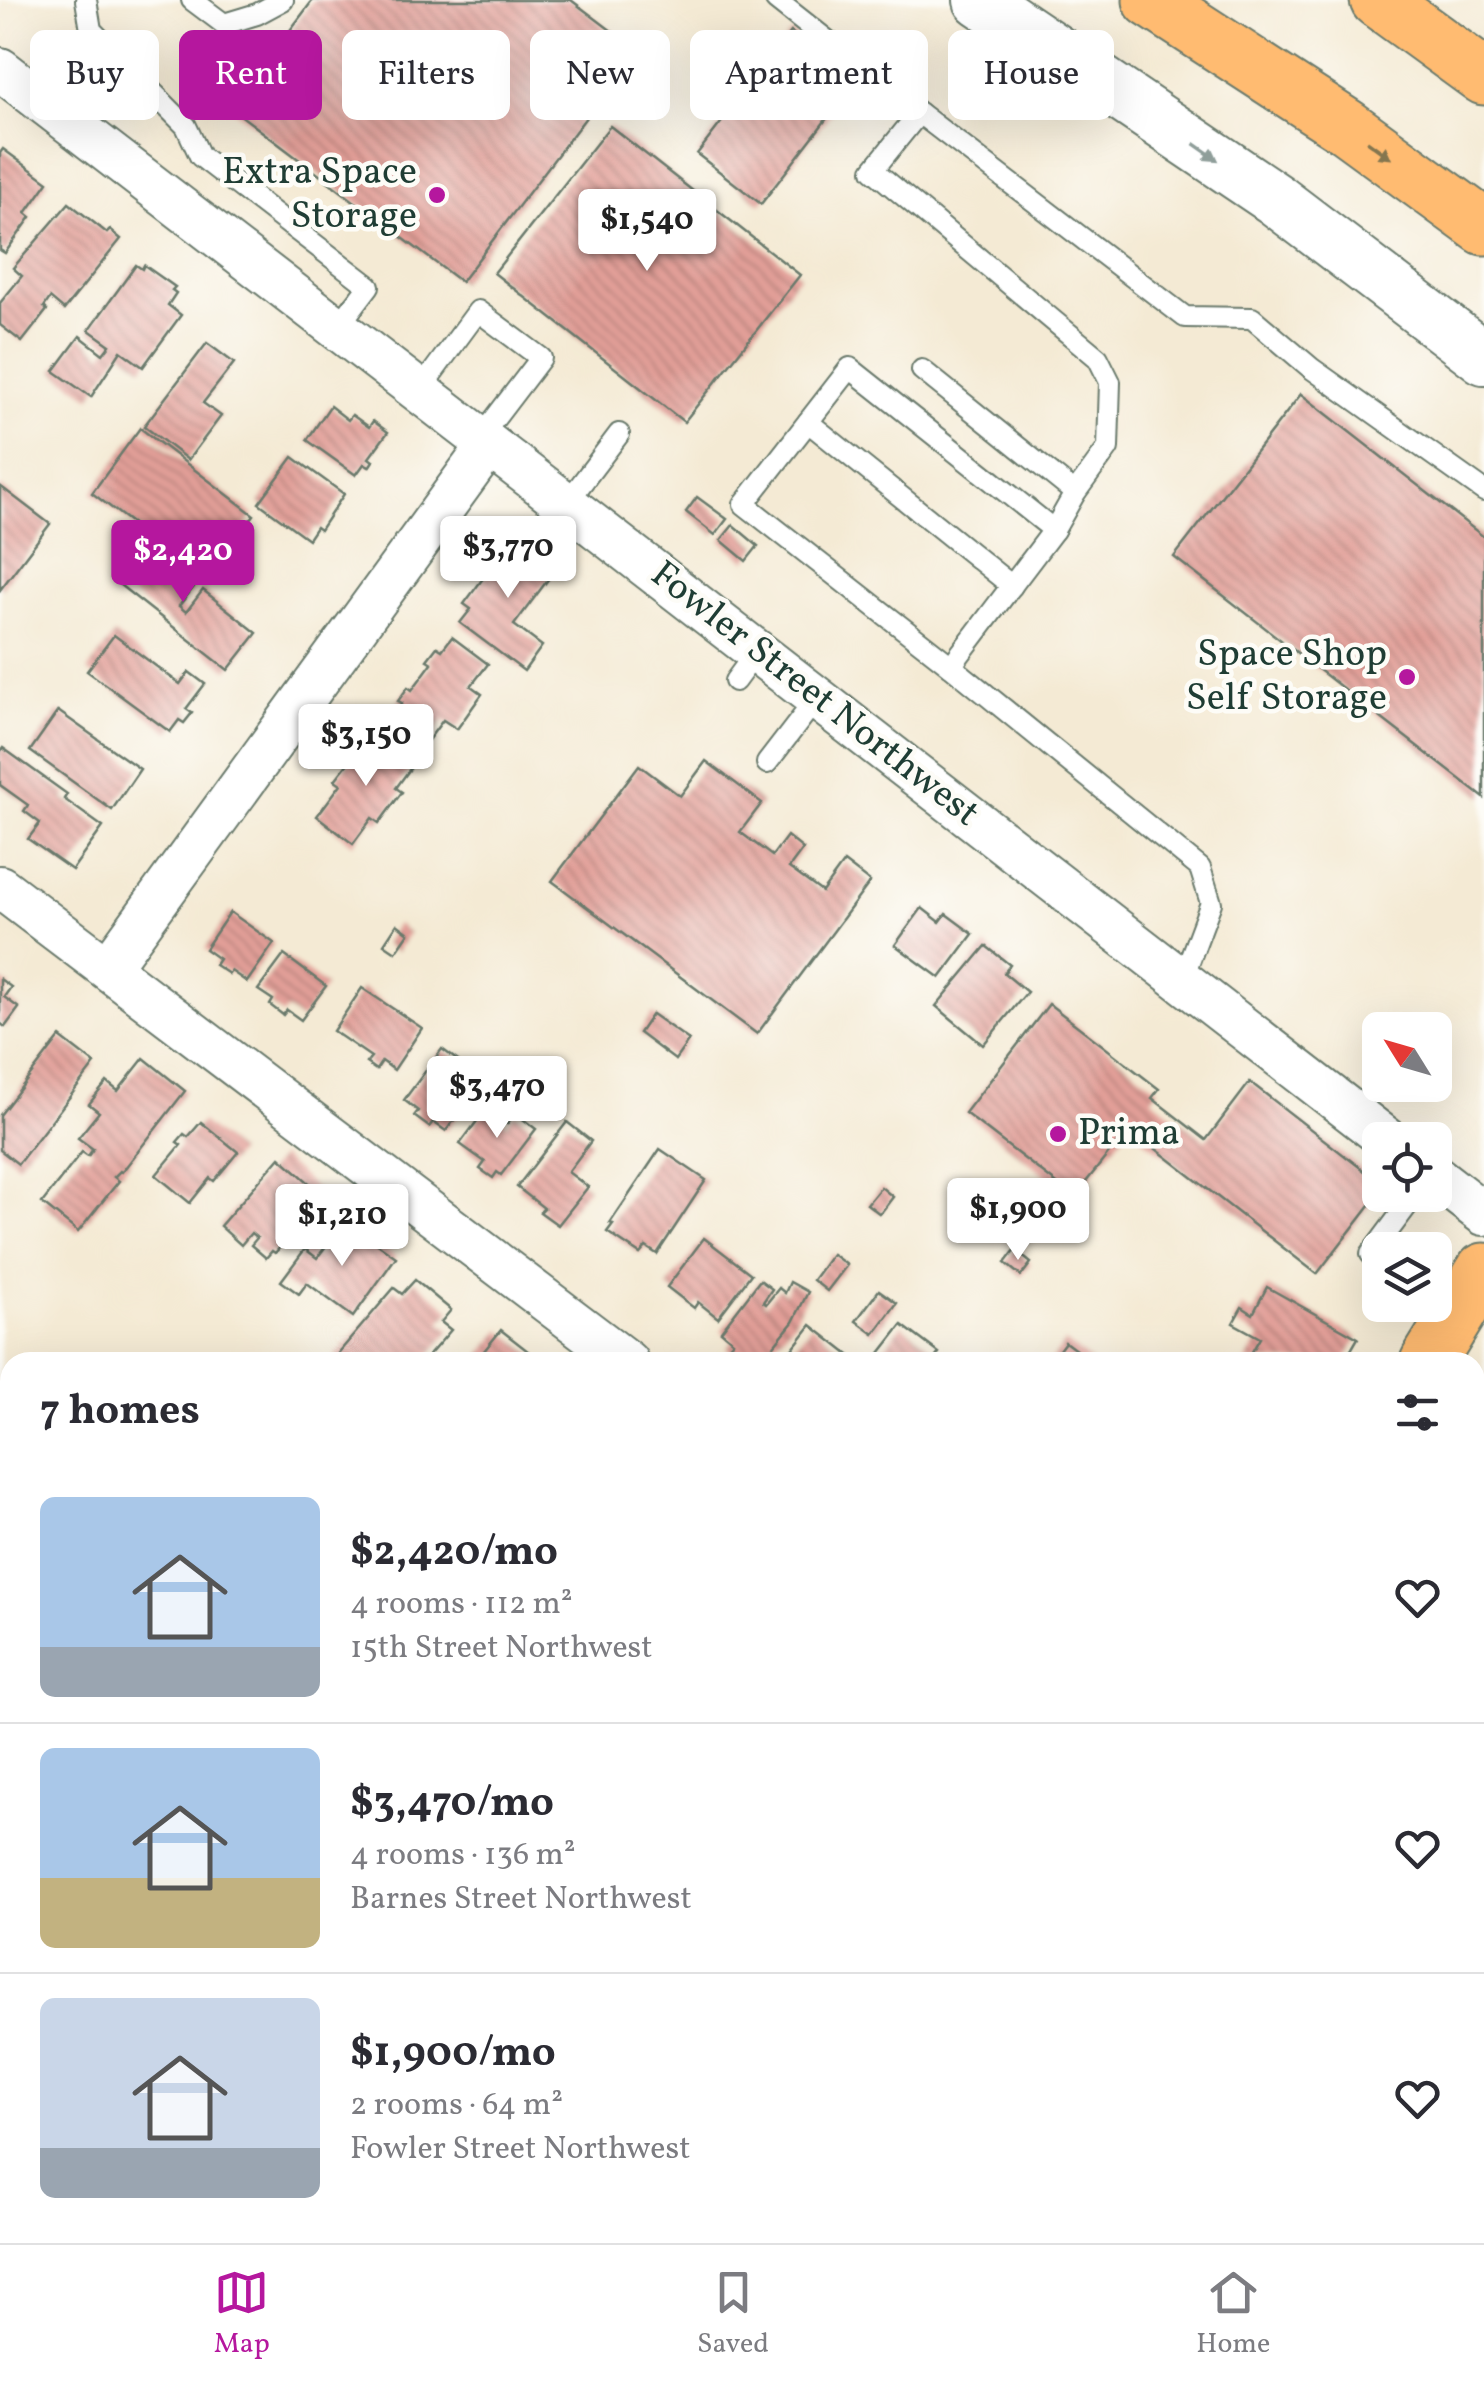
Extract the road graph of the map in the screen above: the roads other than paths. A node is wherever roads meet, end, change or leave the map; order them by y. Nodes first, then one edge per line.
1 (86, 0) edge
2 (192, 0) edge
3 (283, 0) edge
4 (776, 0) edge
5 (980, 0) edge
6 (1151, 0) edge
7 (1378, 0) edge
8 (814, 30) edge
9 (3, 77) edge
10 (1484, 77) edge
11 (928, 119) edge
12 (914, 120) edge
13 (1484, 227) edge
14 (338, 328) junction
15 (1484, 358) edge
16 (922, 370) dead end
17 (419, 390) junction
18 (808, 422) junction
19 (619, 434) dead end
20 (485, 441) junction
21 (1484, 491) edge
22 (1075, 493) junction
23 (566, 504) junction
24 (1054, 530) junction
25 (1012, 586) junction
26 (951, 666) junction
27 (817, 698) junction
28 (767, 763) dead end
29 (0, 887) edge
30 (108, 968) junction
31 (1182, 980) junction
32 (1365, 1122) edge
33 (1452, 1189) edge
34 (1403, 1212) edge
35 (1484, 1214) edge
36 (1388, 1232) edge
37 (1484, 1271) edge
38 (1452, 1302) edge
39 (1441, 1322) edge
40 (614, 1352) edge
41 (1431, 1352) edge

1 - 14 lane
2 - 3 lane
4 - 8 lane
5 -> 15 street
6 -> 13 main road
7 - 10 main road
9 - 14 street, Fowler Street Northwest
11 - 21 lane
12 - 22 lane
14 - 17 street, Fowler Street Northwest
16 - 22 lane
17 - 20 street, Fowler Street Northwest
17 - 20 lane
18 - 24 lane
18 - 25 lane
18 - 26 lane
19 - 23 lane
20 - 23 street, Fowler Street Northwest
20 - 30 street
22 - 24 lane
23 - 27 street, Fowler Street Northwest
24 - 25 lane
25 - 26 lane
26 - 31 lane
27 - 28 lane
27 - 31 street, Fowler Street Northwest
29 - 30 street
30 - 40 street
31 - 32 street, Fowler Street Northwest
33 - 35 street
34 - 36 lane
37 - 38 main road
39 - 41 main road

